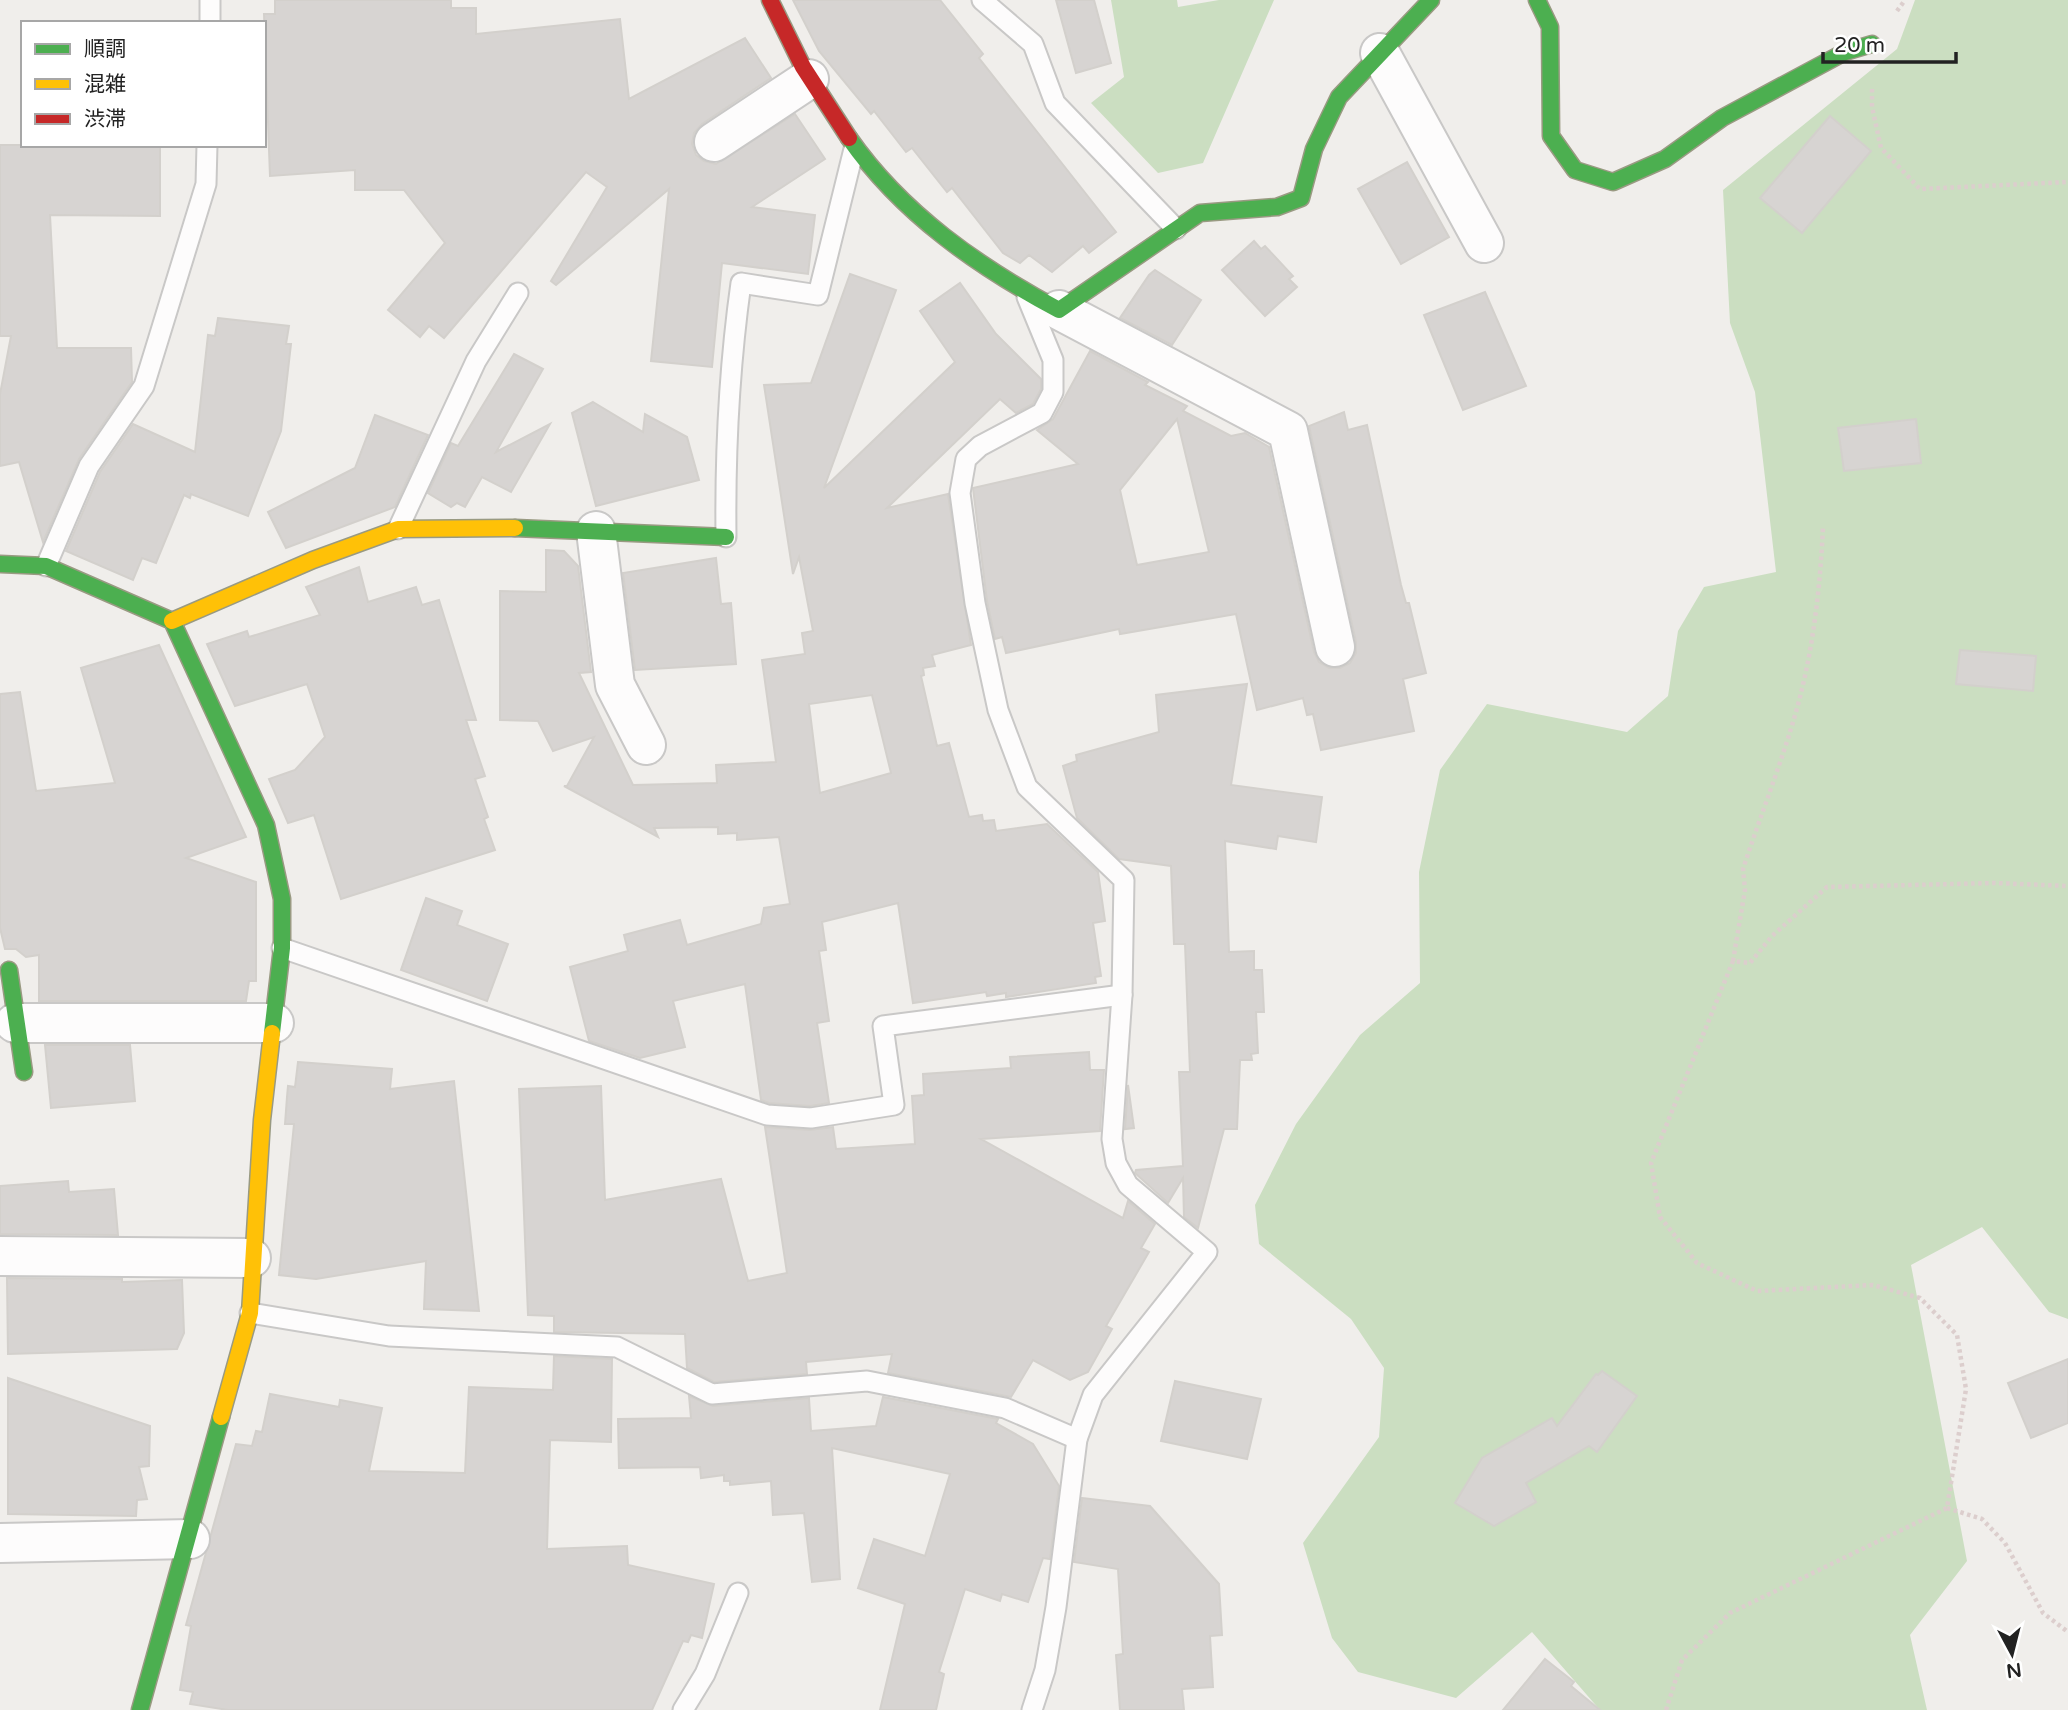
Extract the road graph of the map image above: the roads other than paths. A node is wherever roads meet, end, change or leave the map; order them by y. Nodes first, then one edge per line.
1 (210, 0) edge
2 (770, 0) edge
3 (982, 0) edge
4 (1431, 0) edge
5 (1537, 0) edge
6 (210, 21) edge
7 (1872, 44) road end
8 (1380, 52) junction
9 (809, 79) junction
10 (714, 142) dead end
11 (208, 147) edge
12 (854, 149) junction
13 (1176, 229) junction
14 (1484, 243) dead end
15 (518, 293) dead end
16 (1042, 301) junction
17 (398, 529) junction
18 (596, 531) junction
19 (726, 537) joint
20 (0, 564) edge
21 (46, 566) junction
22 (172, 621) junction
23 (1335, 648) dead end
24 (646, 746) dead end
25 (282, 948) junction
26 (9, 970) dead end
27 (1122, 995) junction
28 (15, 1023) junction
29 (274, 1023) junction
30 (24, 1072) dead end
31 (0, 1256) edge
32 (251, 1258) junction
33 (250, 1313) junction
34 (1077, 1439) junction
35 (190, 1539) junction
36 (0, 1543) edge
37 (738, 1592) dead end
38 (140, 1710) edge
39 (684, 1710) edge
40 (1032, 1710) edge

1 - 6 lane
2 - 9 street
3 - 13 lane
4 - 8 street
5 - 7 street
8 - 13 street
8 - 14 street
9 - 10 street
9 - 12 street
11 - 21 lane
12 - 16 street
12 - 19 lane
13 - 16 street
15 - 17 lane
16 - 23 street
16 - 27 lane
17 - 18 street
17 - 22 street
18 - 19 street
18 - 24 street
20 - 21 street
21 - 22 street
22 - 25 street
25 - 27 lane
25 - 29 street
26 - 28 street
27 - 34 lane
28 - 29 street
28 - 30 street
29 - 32 street
31 - 32 street
32 - 33 street
33 - 34 lane
33 - 35 street
34 - 40 lane
35 - 36 street
35 - 38 street
37 - 39 lane

